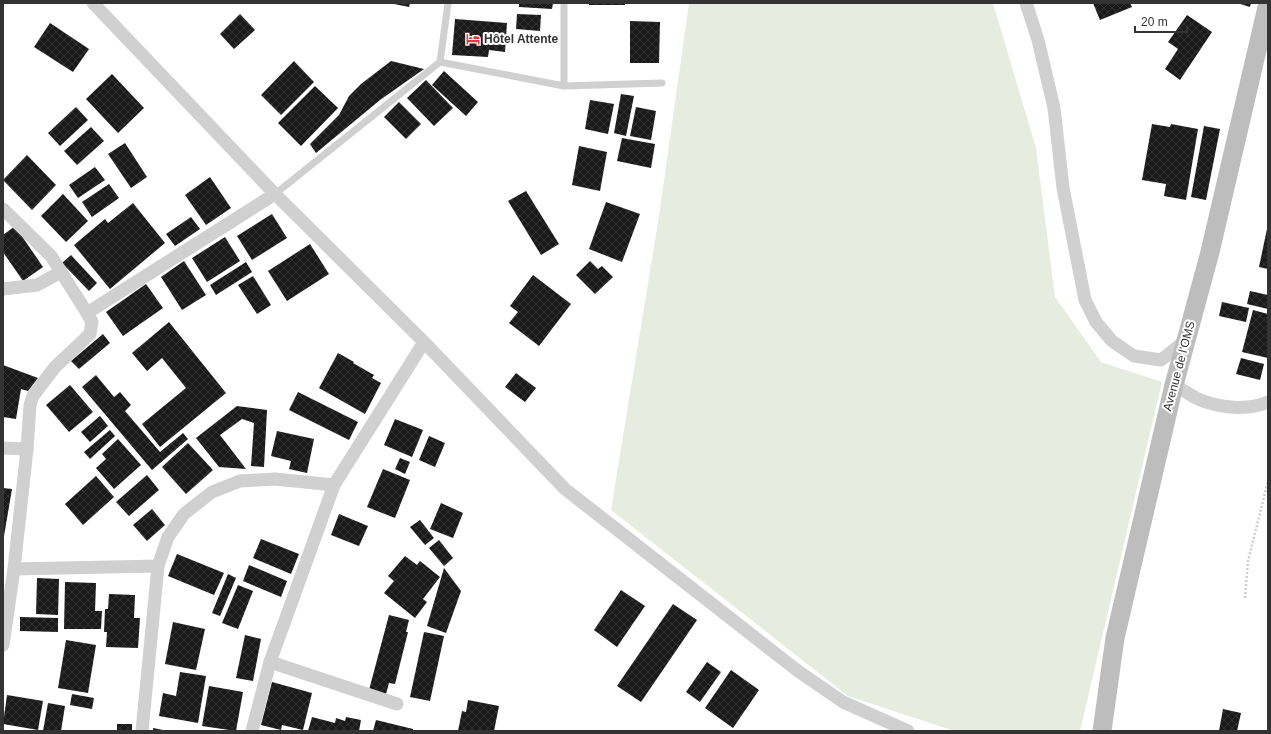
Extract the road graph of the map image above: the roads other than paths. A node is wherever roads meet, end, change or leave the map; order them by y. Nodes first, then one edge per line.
1 (94, 3) edge
2 (448, 3) edge
3 (564, 3) edge
4 (1026, 3) edge
5 (1268, 3) edge
6 (440, 62) junction
7 (662, 83) dead end
8 (564, 86) junction
9 (275, 194) junction
10 (3, 209) edge
11 (61, 272) junction
12 (3, 289) edge
13 (87, 313) junction
14 (1186, 340) junction
15 (424, 342) junction
16 (1174, 385) junction
17 (1265, 407) edge
18 (3, 448) edge
19 (27, 449) junction
20 (334, 485) junction
21 (158, 566) junction
22 (14, 569) junction
23 (3, 645) edge
24 (270, 662) junction
25 (397, 704) dead end
26 (142, 731) edge
27 (252, 731) edge
28 (908, 731) edge
29 (1102, 731) edge

1 - 9 street
2 - 6 lane
3 - 8 lane
4 - 14 street
5 - 14 street, Avenue de l'OMS
6 - 8 lane
6 - 9 lane
7 - 8 lane
9 - 13 street
9 - 15 street
10 - 11 street
11 - 12 street
11 - 13 street
13 - 19 street
14 - 16 street, Avenue de l'OMS
15 - 20 street
15 - 28 street
16 - 17 street
16 - 29 street, Avenue de l'OMS
18 - 19 street
19 - 22 street
20 - 21 street
20 - 24 street
21 - 22 street
21 - 26 street
22 - 23 street
24 - 25 street
24 - 27 street

